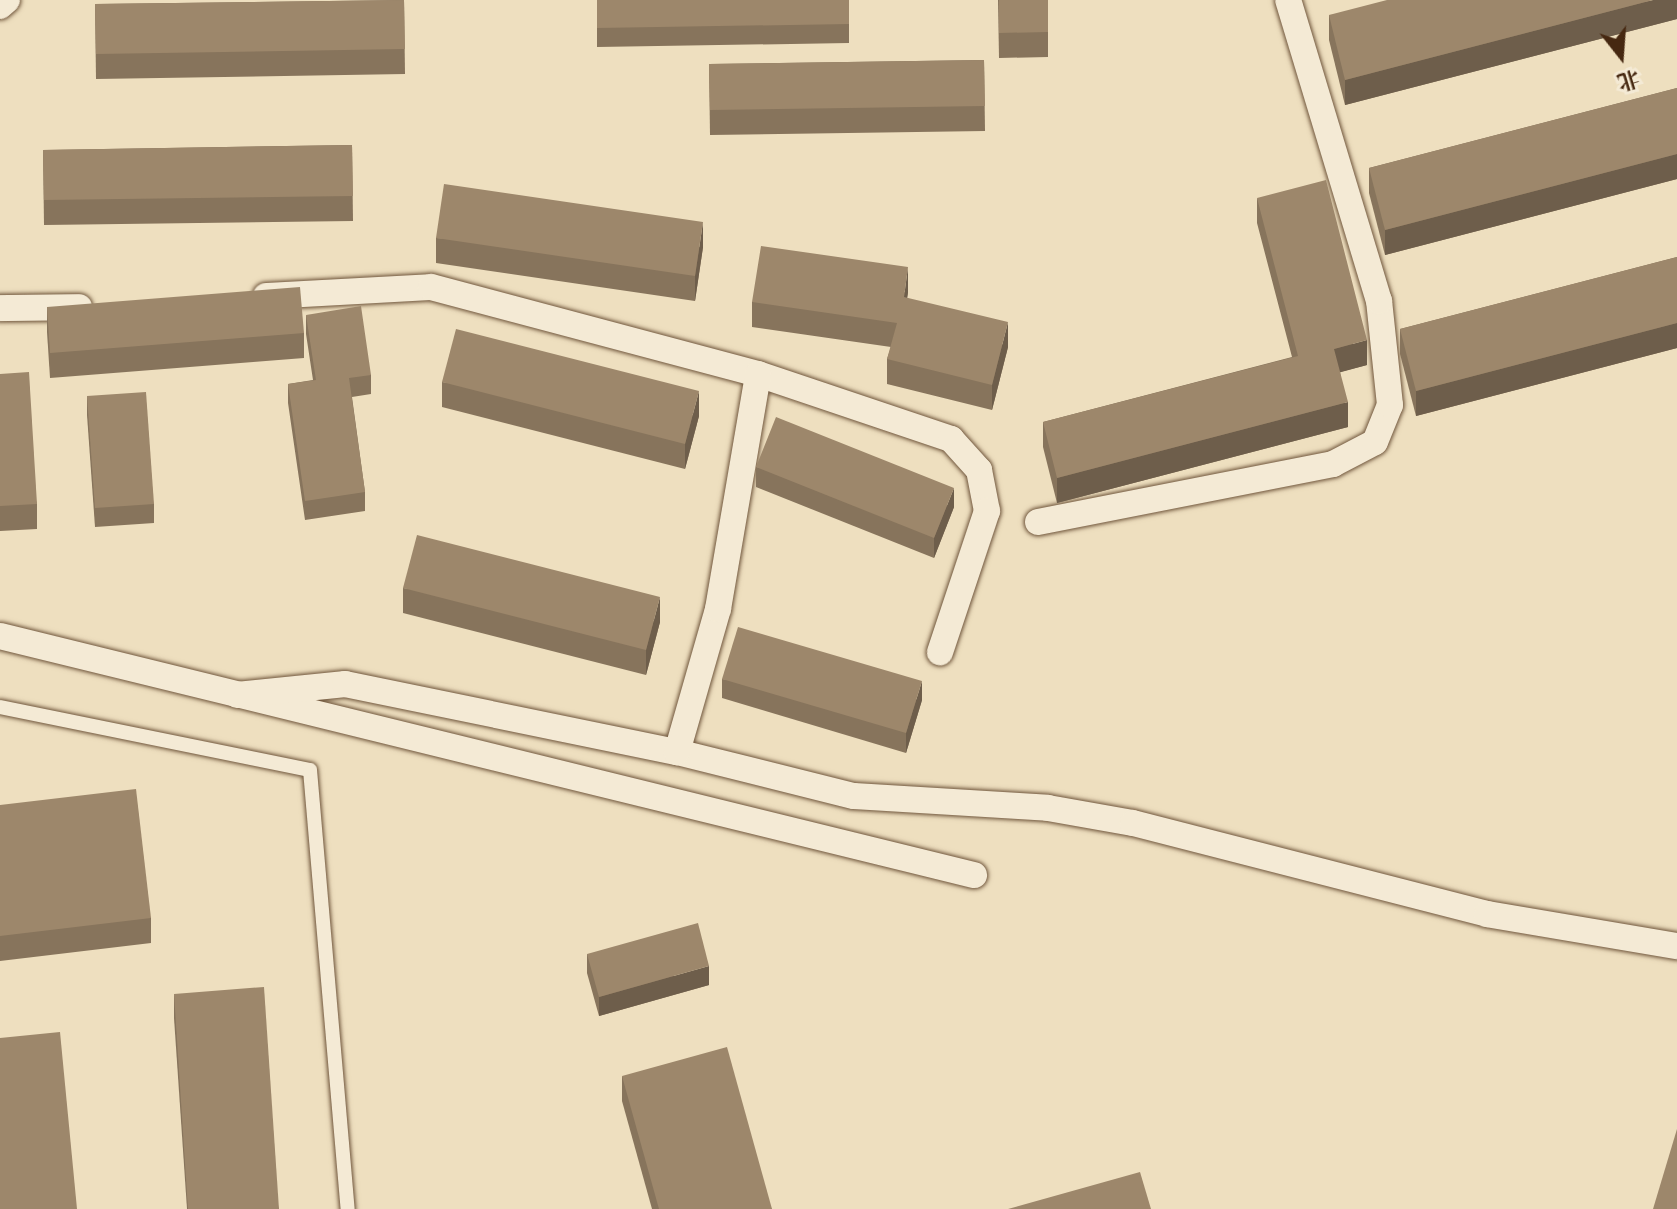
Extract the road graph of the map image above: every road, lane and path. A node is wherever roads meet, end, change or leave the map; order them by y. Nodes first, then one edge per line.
1 (7, 0) edge
2 (1288, 0) edge
3 (0, 6) edge
4 (241, 297) edge
5 (99, 306) edge
6 (0, 308) edge
7 (758, 374) junction
8 (1038, 522) dead end
9 (0, 636) edge
10 (940, 652) dead end
11 (237, 695) junction
12 (0, 707) edge
13 (677, 752) junction
14 (974, 875) dead end
15 (1677, 946) edge
16 (348, 1209) edge

1 - 3 street
2 - 8 street
4 - 7 street
5 - 6 street
7 - 10 street
7 - 13 street
9 - 11 street
11 - 13 street
11 - 14 street
12 - 16 lane
13 - 15 street

